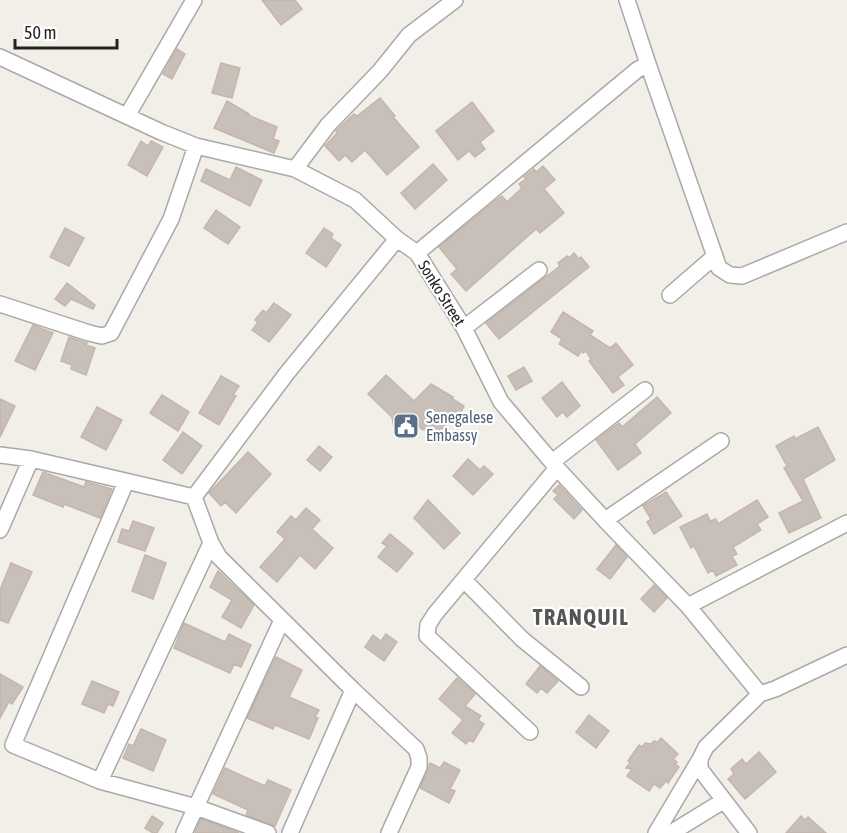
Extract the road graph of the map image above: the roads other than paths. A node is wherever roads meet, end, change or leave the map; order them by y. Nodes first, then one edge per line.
1 (194, 0) edge
2 (455, 0) edge
3 (627, 0) edge
4 (0, 57) edge
5 (648, 64) junction
6 (127, 116) junction
7 (196, 146) junction
8 (295, 170) junction
9 (847, 232) edge
10 (398, 239) junction
11 (417, 253) junction
12 (715, 256) junction
13 (539, 270) dead end
14 (669, 295) dead end
15 (0, 304) edge
16 (464, 328) junction
17 (645, 390) dead end
18 (721, 441) dead end
19 (0, 455) edge
20 (31, 459) junction
21 (554, 465) junction
22 (126, 482) junction
23 (194, 496) junction
24 (605, 520) junction
25 (847, 523) edge
26 (0, 531) edge
27 (211, 543) junction
28 (464, 580) junction
29 (688, 606) junction
30 (282, 620) junction
31 (847, 655) edge
32 (581, 687) dead end
33 (353, 690) junction
34 (760, 694) junction
35 (530, 732) dead end
36 (6, 742) edge
37 (700, 759) junction
38 (100, 782) junction
39 (723, 801) junction
40 (196, 807) junction
41 (184, 833) edge
42 (268, 833) edge
43 (290, 833) edge
44 (389, 833) edge
45 (656, 833) edge
46 (671, 833) edge
47 (749, 833) edge

1 - 6 street
2 - 8 street
3 - 5 street
4 - 6 street, Sonko Street
5 - 11 street
5 - 12 street
6 - 7 street, Sonko Street
7 - 8 street, Sonko Street
7 - 15 street
8 - 10 street, Sonko Street
9 - 12 street
10 - 11 street, Sonko Street
10 - 23 street
11 - 16 street, Sonko Street
12 - 14 street
13 - 16 street
16 - 21 street, Sonko Street
17 - 21 street
18 - 24 street
19 - 20 street
20 - 22 street
20 - 26 street
21 - 24 street, Sonko Street
21 - 28 street
22 - 23 street
22 - 36 street
23 - 27 street
24 - 29 street, Sonko Street
25 - 29 street
27 - 30 street
27 - 38 street
28 - 32 street
28 - 35 street
29 - 34 street, Sonko Street
30 - 33 street
30 - 40 street
31 - 34 street
33 - 43 street
33 - 44 street
34 - 37 street
36 - 38 street
37 - 39 street
37 - 45 street
38 - 40 street
39 - 46 street
39 - 47 street
40 - 41 street
40 - 42 street

